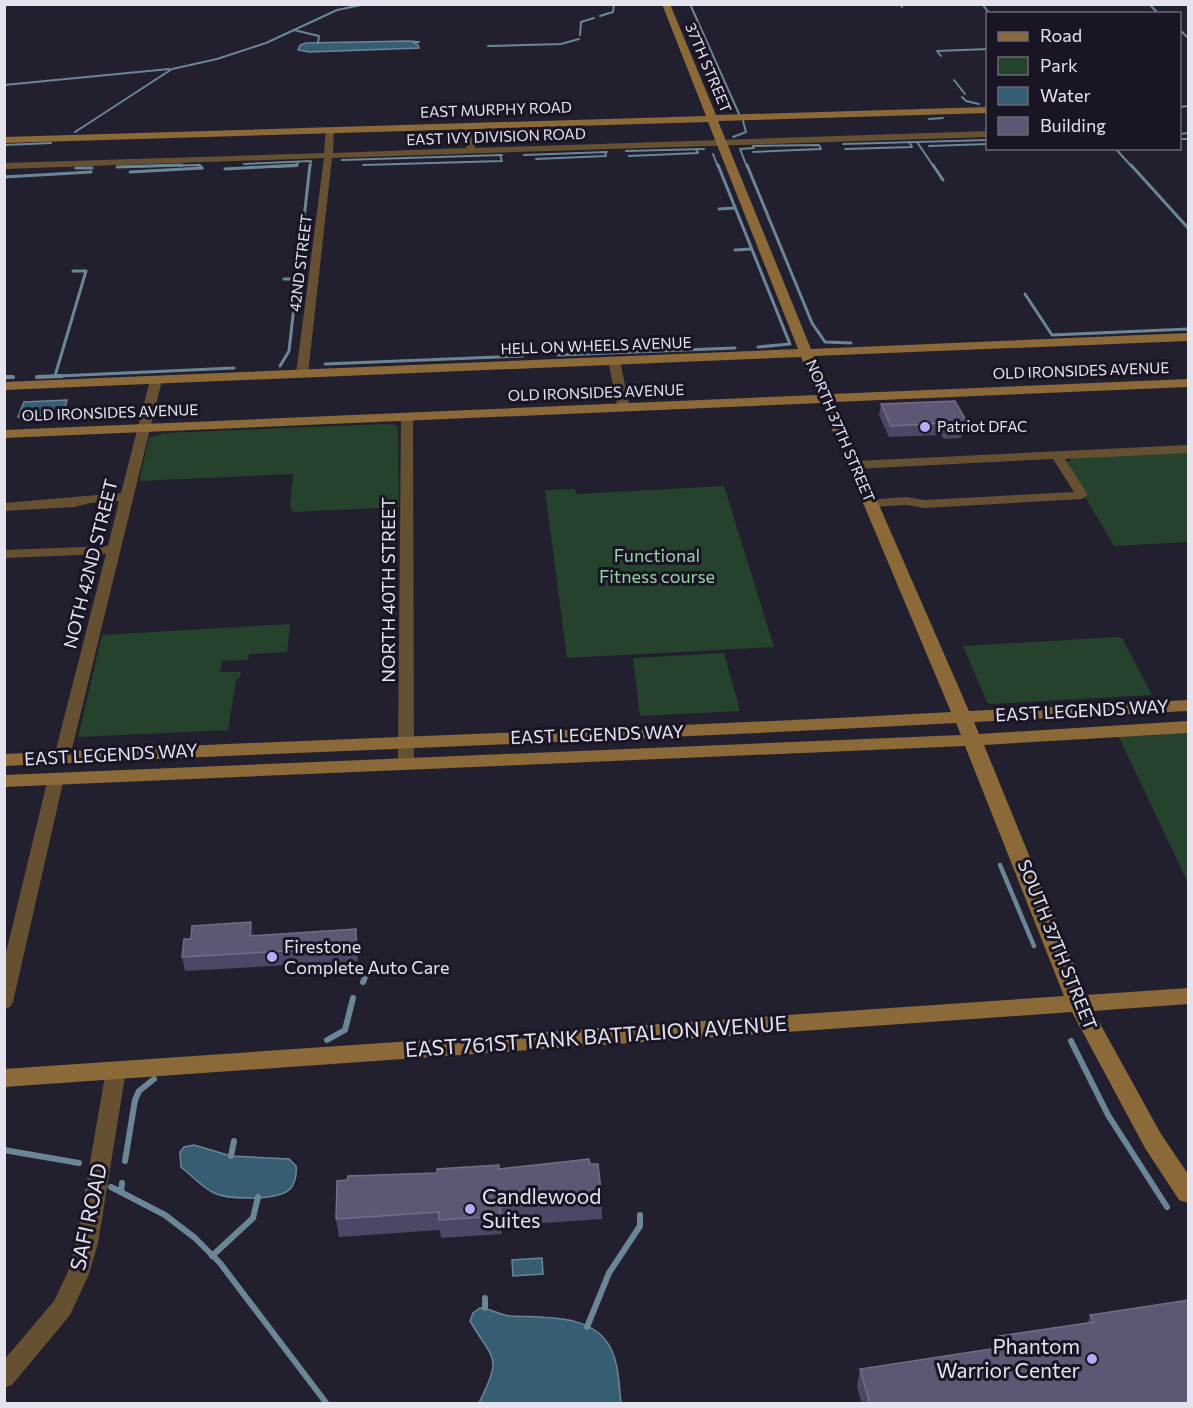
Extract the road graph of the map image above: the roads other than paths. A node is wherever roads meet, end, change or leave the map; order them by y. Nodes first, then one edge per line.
1 (666, 4) edge
2 (986, 110) edge
3 (713, 118) junction
4 (469, 126) junction
5 (330, 130) junction
6 (986, 134) edge
7 (4, 140) edge
8 (723, 143) junction
9 (471, 151) junction
10 (327, 156) junction
11 (4, 166) edge
12 (1188, 337) edge
13 (807, 354) junction
14 (614, 361) junction
15 (302, 374) junction
16 (156, 380) junction
17 (1188, 383) edge
18 (4, 386) edge
19 (826, 399) junction
20 (624, 408) junction
21 (407, 417) junction
22 (144, 428) junction
23 (4, 434) edge
24 (1188, 449) edge
25 (1057, 455) junction
26 (855, 465) junction
27 (126, 497) junction
28 (871, 503) junction
29 (4, 507) edge
30 (114, 550) junction
31 (4, 554) edge
32 (1188, 705) edge
33 (962, 718) junction
34 (1188, 727) edge
35 (971, 740) junction
36 (407, 741) junction
37 (128, 753) junction
38 (62, 757) junction
39 (4, 760) edge
40 (406, 763) junction
41 (56, 778) junction
42 (4, 781) edge
43 (1188, 996) edge
44 (4, 1002) edge
45 (1078, 1004) junction
46 (116, 1070) junction
47 (4, 1077) edge
48 (1188, 1193) edge
49 (4, 1378) edge

1 - 3 street, 37TH STREET
2 - 3 street, EAST MURPHY ROAD
3 - 4 street, EAST MURPHY ROAD
3 - 8 street, 37TH STREET
4 - 5 street, EAST MURPHY ROAD
4 - 9 street
5 - 7 street, EAST MURPHY ROAD
5 - 10 street, 42ND STREET
6 - 8 street, EAST IVY DIVISION ROAD
8 - 9 street, EAST IVY DIVISION ROAD
8 - 13 street, NORTH 37TH STREET
9 - 10 street, EAST IVY DIVISION ROAD
10 - 11 street, EAST IVY DIVISION ROAD
10 - 15 street, 42ND STREET
12 - 13 street, HELL ON WHEELS AVENUE
13 - 14 street, HELL ON WHEELS AVENUE
13 - 19 street, NORTH 37TH STREET
14 - 15 street, HELL ON WHEELS AVENUE
14 - 20 street
15 - 16 street, HELL ON WHEELS AVENUE
16 - 18 street, HELL ON WHEELS AVENUE
16 - 22 street, NOTH 42ND STREET
17 - 19 street, OLD IRONSIDES AVENUE
19 - 20 street, OLD IRONSIDES AVENUE
19 - 26 street, NORTH 37TH STREET
20 - 21 street, OLD IRONSIDES AVENUE
21 - 22 street, OLD IRONSIDES AVENUE
21 - 36 street, NORTH 40TH STREET
22 - 23 street, OLD IRONSIDES AVENUE
22 - 27 street, NOTH 42ND STREET
24 - 25 street
25 - 26 street
25 - 28 street
26 - 28 street, NORTH 37TH STREET
27 - 29 street
27 - 30 street, NOTH 42ND STREET
28 - 33 street, NORTH 37TH STREET
30 - 31 street
30 - 38 street, NOTH 42ND STREET
32 - 33 street, EAST LEGENDS WAY
33 - 35 street, SOUTH 37TH STREET
33 - 36 street, EAST LEGENDS WAY
34 - 35 street, EAST LEGENDS WAY
35 - 40 street, EAST LEGENDS WAY
35 - 45 street, SOUTH 37TH STREET
36 - 37 street, EAST LEGENDS WAY
36 - 40 street, NORTH 40TH STREET
37 - 38 street, EAST LEGENDS WAY
37 - 41 street
38 - 39 street, EAST LEGENDS WAY
38 - 42 street
40 - 41 street, EAST LEGENDS WAY
41 - 42 street, EAST LEGENDS WAY
41 - 44 street
43 - 45 street, EAST 761ST TANK BATTALION AVENUE
45 - 46 street, EAST 761ST TANK BATTALION AVENUE
45 - 48 street, SOUTH 37TH STREET
46 - 47 street, EAST 761ST TANK BATTALION AVENUE
46 - 49 street, SAFI ROAD

